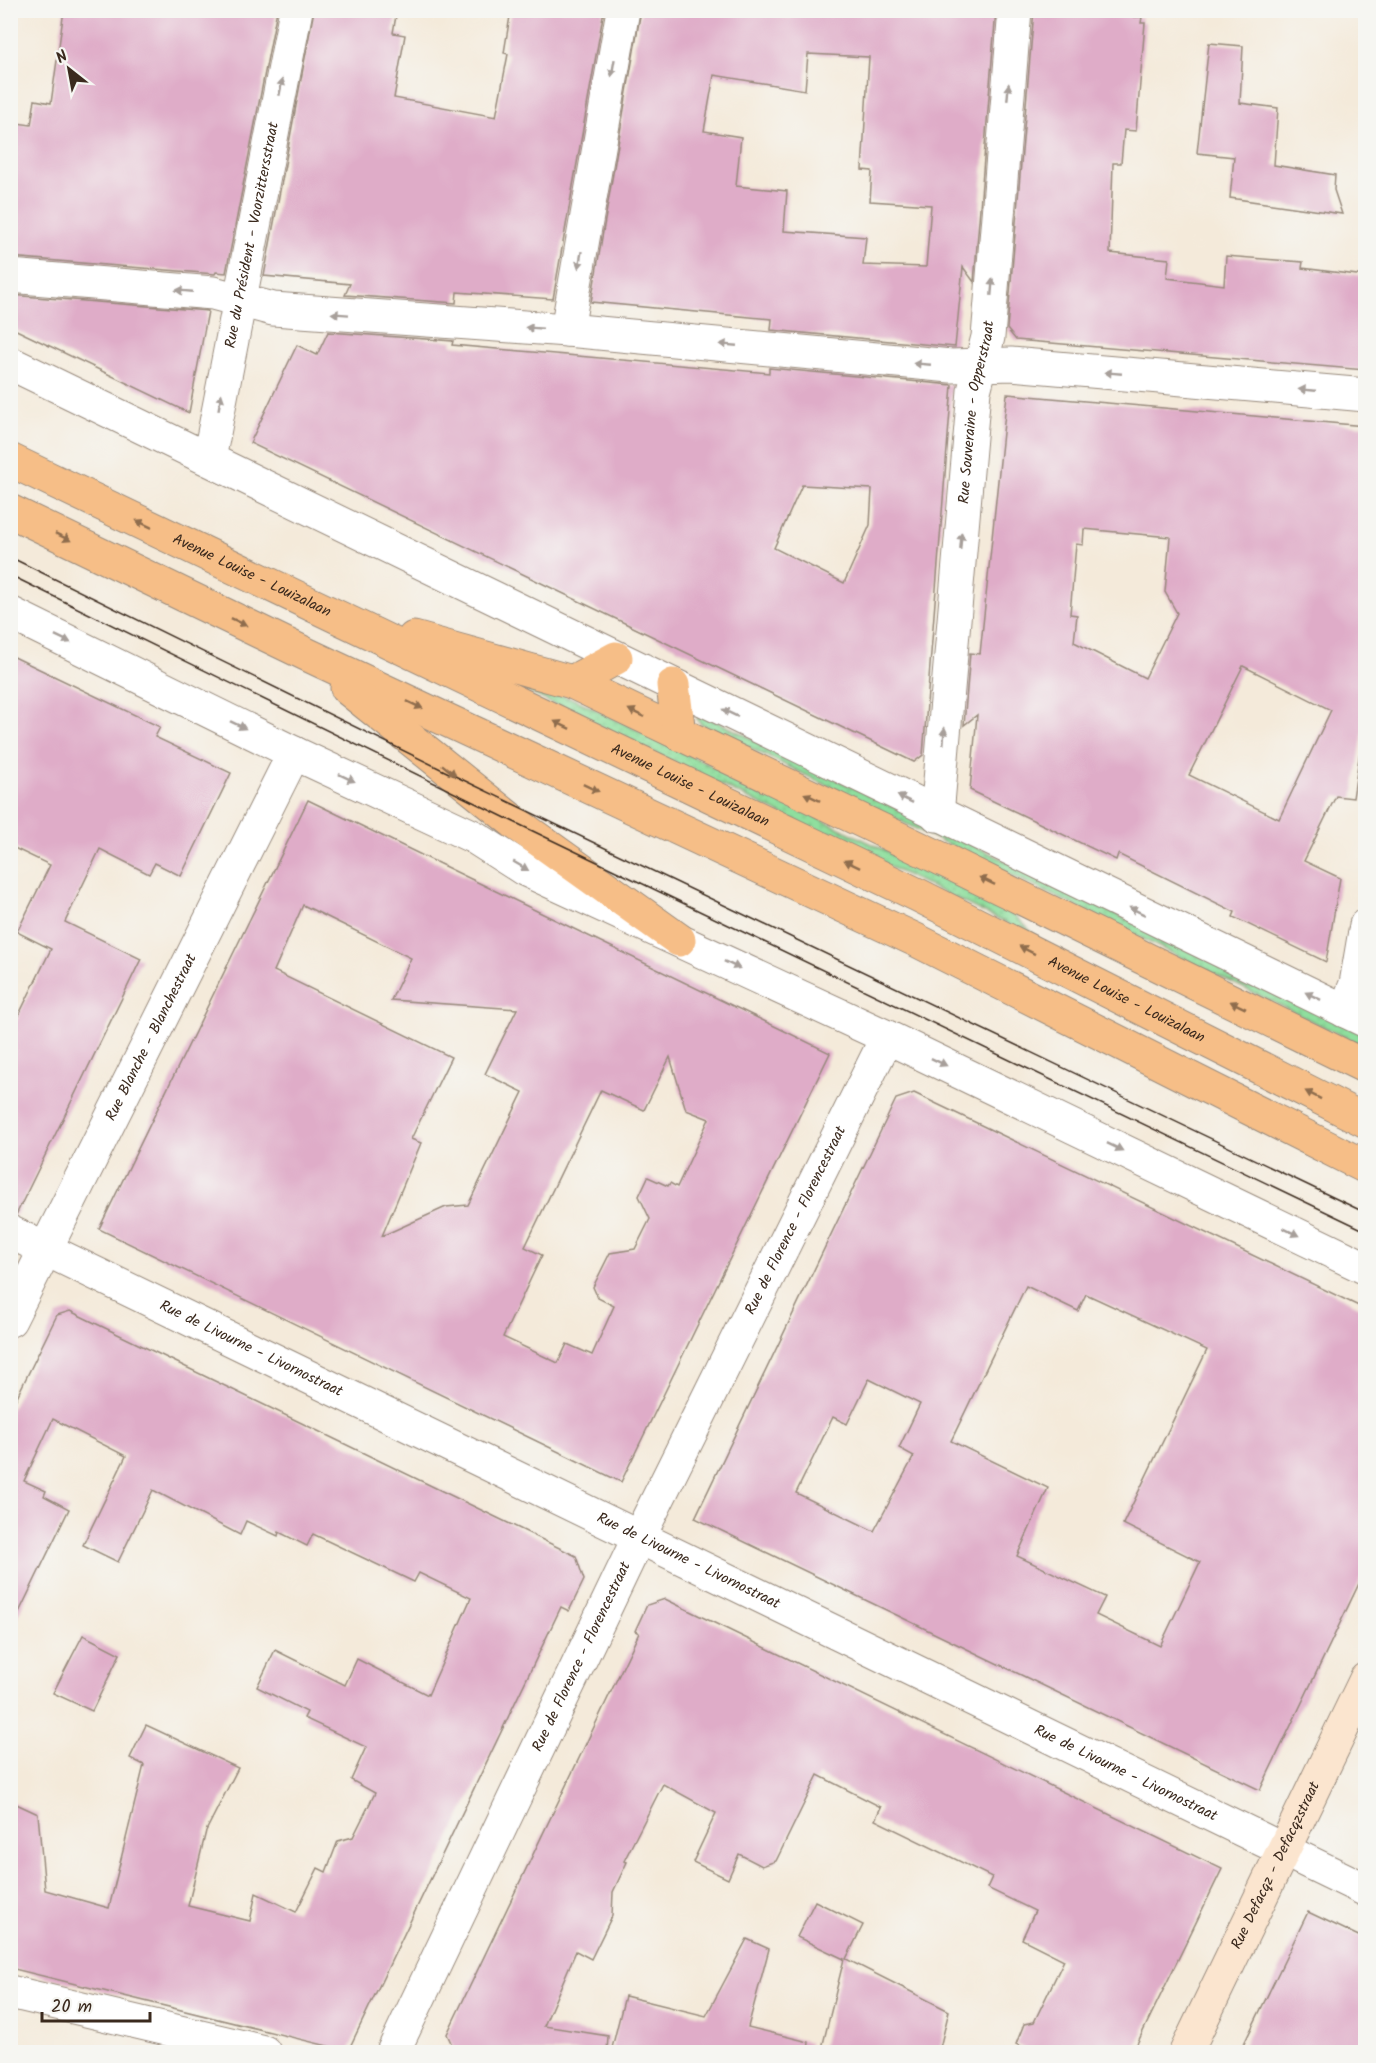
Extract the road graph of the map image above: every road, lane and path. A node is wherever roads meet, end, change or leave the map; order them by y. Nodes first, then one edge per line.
1 (296, 10) edge
2 (623, 10) edge
3 (1015, 10) edge
4 (10, 276) edge
5 (241, 300) junction
6 (567, 330) junction
7 (10, 363) edge
8 (981, 365) junction
9 (1365, 395) edge
10 (209, 459) junction
11 (15, 460) edge
12 (11, 511) edge
13 (10, 613) edge
14 (329, 614) junction
15 (306, 654) junction
16 (616, 658) junction
17 (572, 682) junction
18 (673, 685) junction
19 (679, 734) junction
20 (294, 753) junction
21 (937, 815) junction
22 (1365, 925) edge
23 (679, 940) junction
24 (1355, 1016) edge
25 (887, 1037) junction
26 (1365, 1068) edge
27 (1365, 1122) edge
28 (1365, 1167) edge
29 (10, 1232) edge
30 (45, 1248) junction
31 (1365, 1268) edge
32 (10, 1320) edge
33 (639, 1537) junction
34 (1365, 1679) edge
35 (1283, 1850) junction
36 (1365, 1890) edge
37 (10, 1992) edge
38 (264, 2052) edge
39 (393, 2052) edge
40 (1186, 2052) edge

5 -> 1 street, Rue du Président - Voorzittersstraat
2 -> 6 street
8 -> 3 street, Rue Souveraine - Opperstraat
5 -> 4 street
6 -> 5 street
10 -> 5 street, Rue du Président - Voorzittersstraat
8 -> 6 street
7 - 10 street
9 -> 8 street
21 -> 8 street, Rue Souveraine - Opperstraat
10 - 16 street
14 -> 11 highway, Avenue Louise - Louizalaan
12 -> 15 highway
13 -> 20 street
14 - 17 highway
27 -> 14 highway, Avenue Louise - Louizalaan
15 -> 23 highway
15 -> 28 highway
16 - 17 highway
16 - 18 street
19 -> 17 highway
18 - 19 highway
21 -> 18 street
26 -> 19 highway
20 -> 23 street
20 - 30 street, Rue Blanche - Blanchestraat
24 -> 21 street
22 - 24 street
23 -> 25 street
25 -> 31 street
25 - 33 street, Rue de Florence - Florencestraat
29 - 30 street, Rue de Livourne - Livornostraat
30 - 32 street, Rue Blanche - Blanchestraat
30 - 33 street, Rue de Livourne - Livornostraat
33 - 35 street, Rue de Livourne - Livornostraat
33 - 39 street, Rue de Florence - Florencestraat
34 - 35 street, Rue Defacqz - Defacqzstraat
35 - 36 street, Rue de Livourne - Livornostraat
35 - 40 street, Rue Defacqz - Defacqzstraat
37 - 38 street

